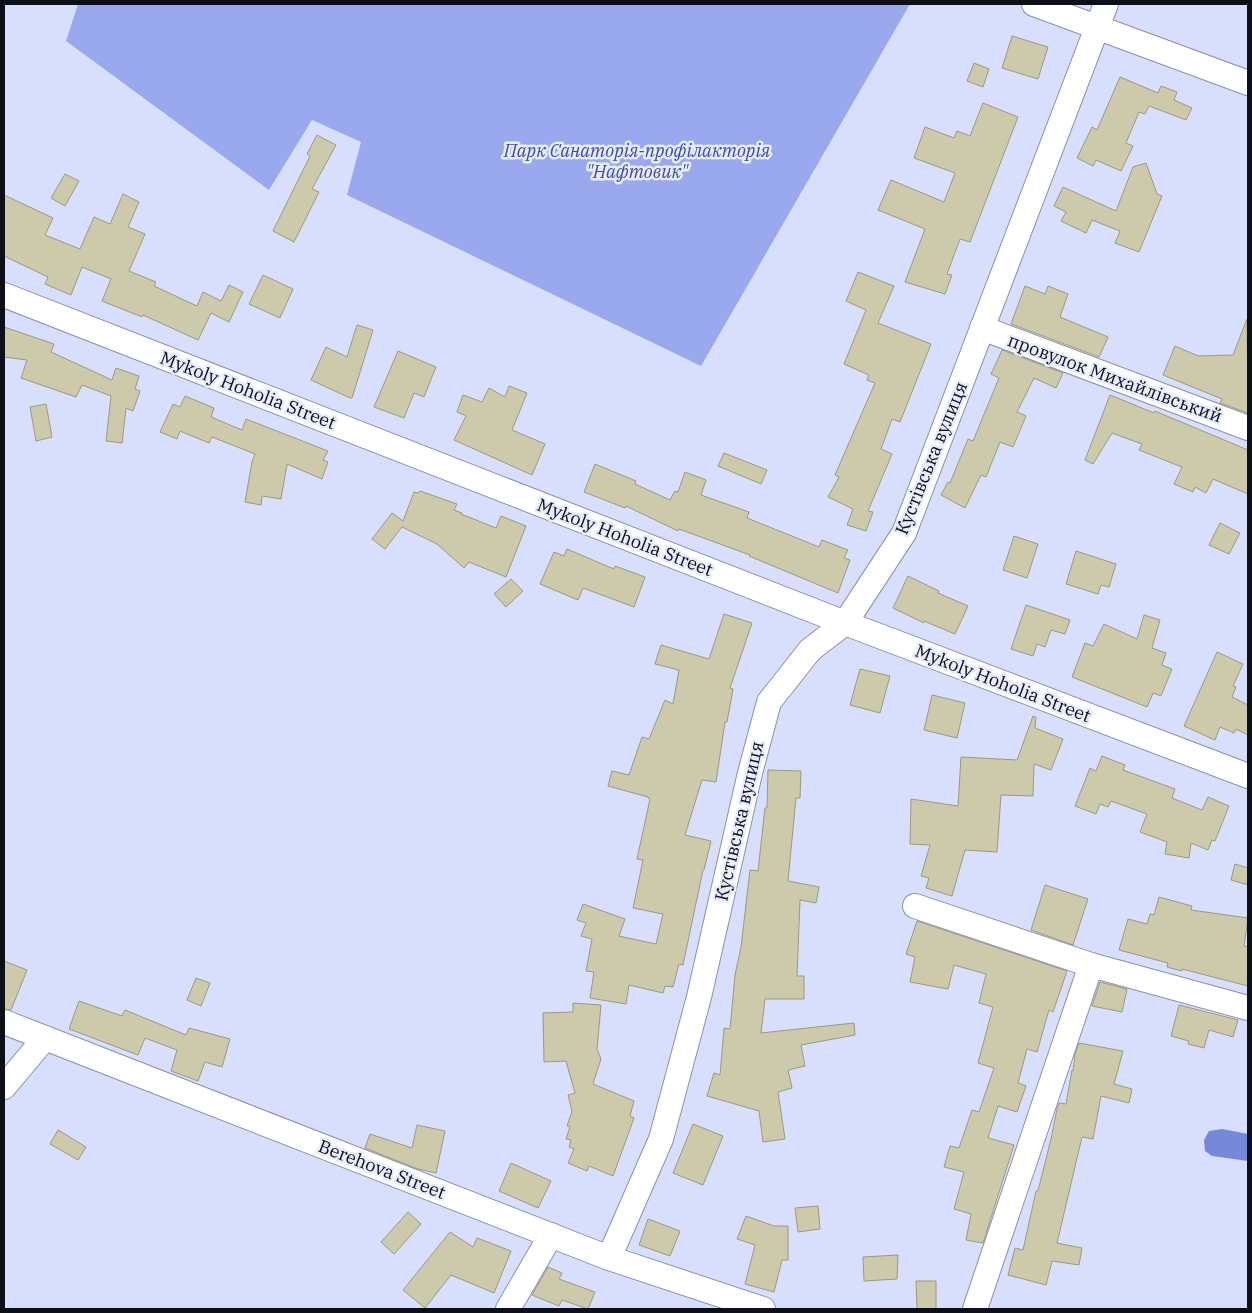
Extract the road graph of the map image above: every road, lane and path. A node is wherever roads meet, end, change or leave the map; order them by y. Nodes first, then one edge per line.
1 (1034, 4) edge
2 (1106, 4) edge
3 (1097, 28) junction
4 (1248, 83) edge
5 (4, 295) edge
6 (982, 328) junction
7 (1248, 428) edge
8 (845, 622) junction
9 (1248, 776) edge
10 (915, 906) dead end
11 (1091, 965) junction
12 (1248, 1008) edge
13 (4, 1022) edge
14 (45, 1038) junction
15 (4, 1088) edge
16 (551, 1235) junction
17 (609, 1258) junction
18 (508, 1309) edge
19 (762, 1309) edge
20 (975, 1309) edge

1 - 3 street
2 - 3 street, Кустівська вулиця
3 - 4 street
3 - 6 street, Кустівська вулиця
5 - 8 street, Mykoly Hoholia Street
6 - 7 street, провулок Михайлівський
6 - 8 street, Кустівська вулиця
8 - 9 street, Mykoly Hoholia Street
8 - 17 street, Кустівська вулиця
10 - 11 street
11 - 12 street
11 - 20 street
13 - 14 street, Berehova Street
14 - 15 street
14 - 16 street, Berehova Street
16 - 17 street, Berehova Street
16 - 18 street
17 - 19 street, Berehova Street

